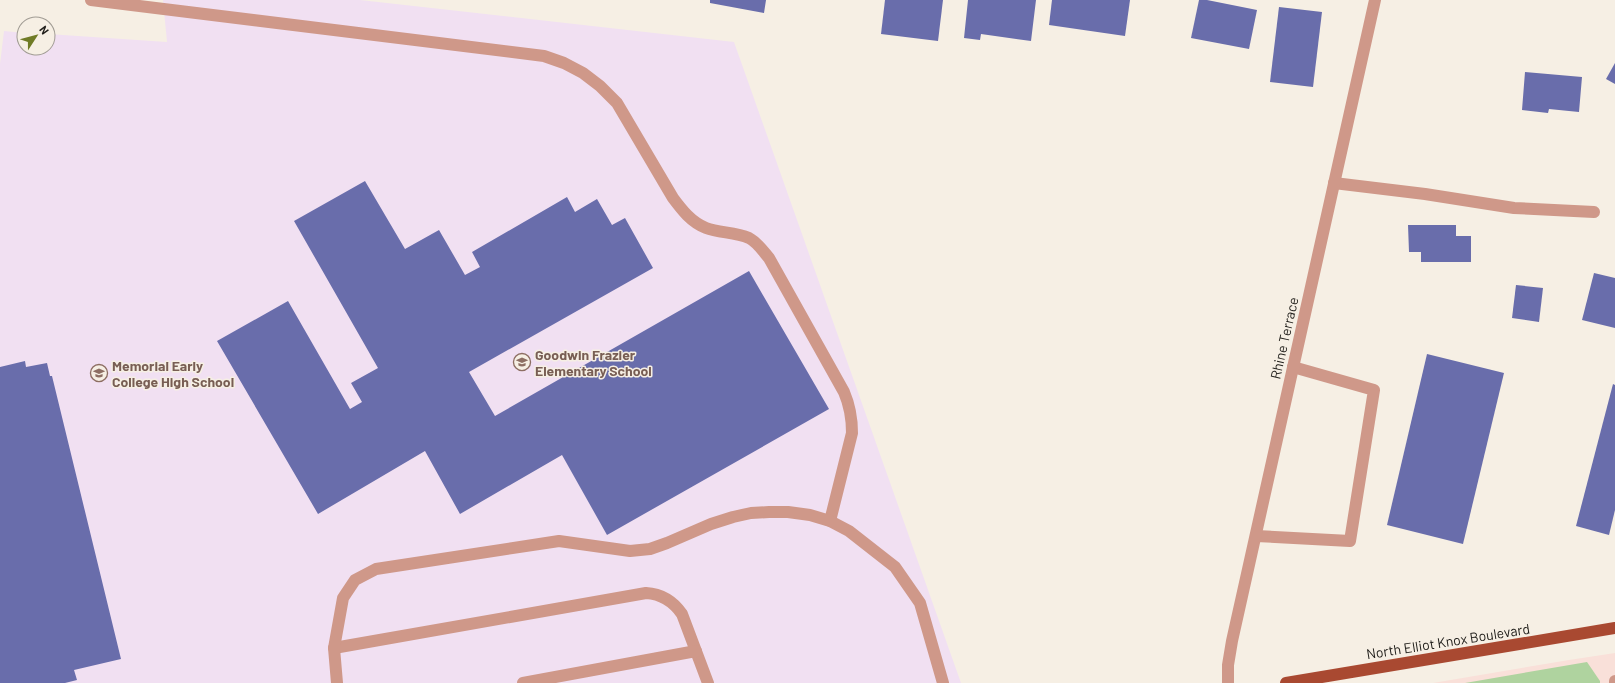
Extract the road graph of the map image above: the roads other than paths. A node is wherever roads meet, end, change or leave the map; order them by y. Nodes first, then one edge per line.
1 (91, 0) edge
2 (1375, 0) edge
3 (1334, 184) junction
4 (1594, 212) dead end
5 (1293, 366) junction
6 (830, 521) junction
7 (1256, 536) junction
8 (1615, 628) edge
9 (334, 648) junction
10 (696, 651) junction
11 (337, 683) edge
12 (523, 683) edge
13 (708, 683) edge
14 (943, 683) edge
15 (1228, 683) edge
16 (1286, 683) edge

1 - 6 street
2 - 3 street, Rhine Terrace
3 - 4 street
3 - 5 street, Rhine Terrace
5 - 7 street, Rhine Terrace
5 - 7 street
6 - 9 street
6 - 14 street
7 - 15 street, Rhine Terrace
8 - 16 main road, North Elliot Knox Boulevard
9 - 10 street
9 - 11 street
10 - 12 street
10 - 13 street

